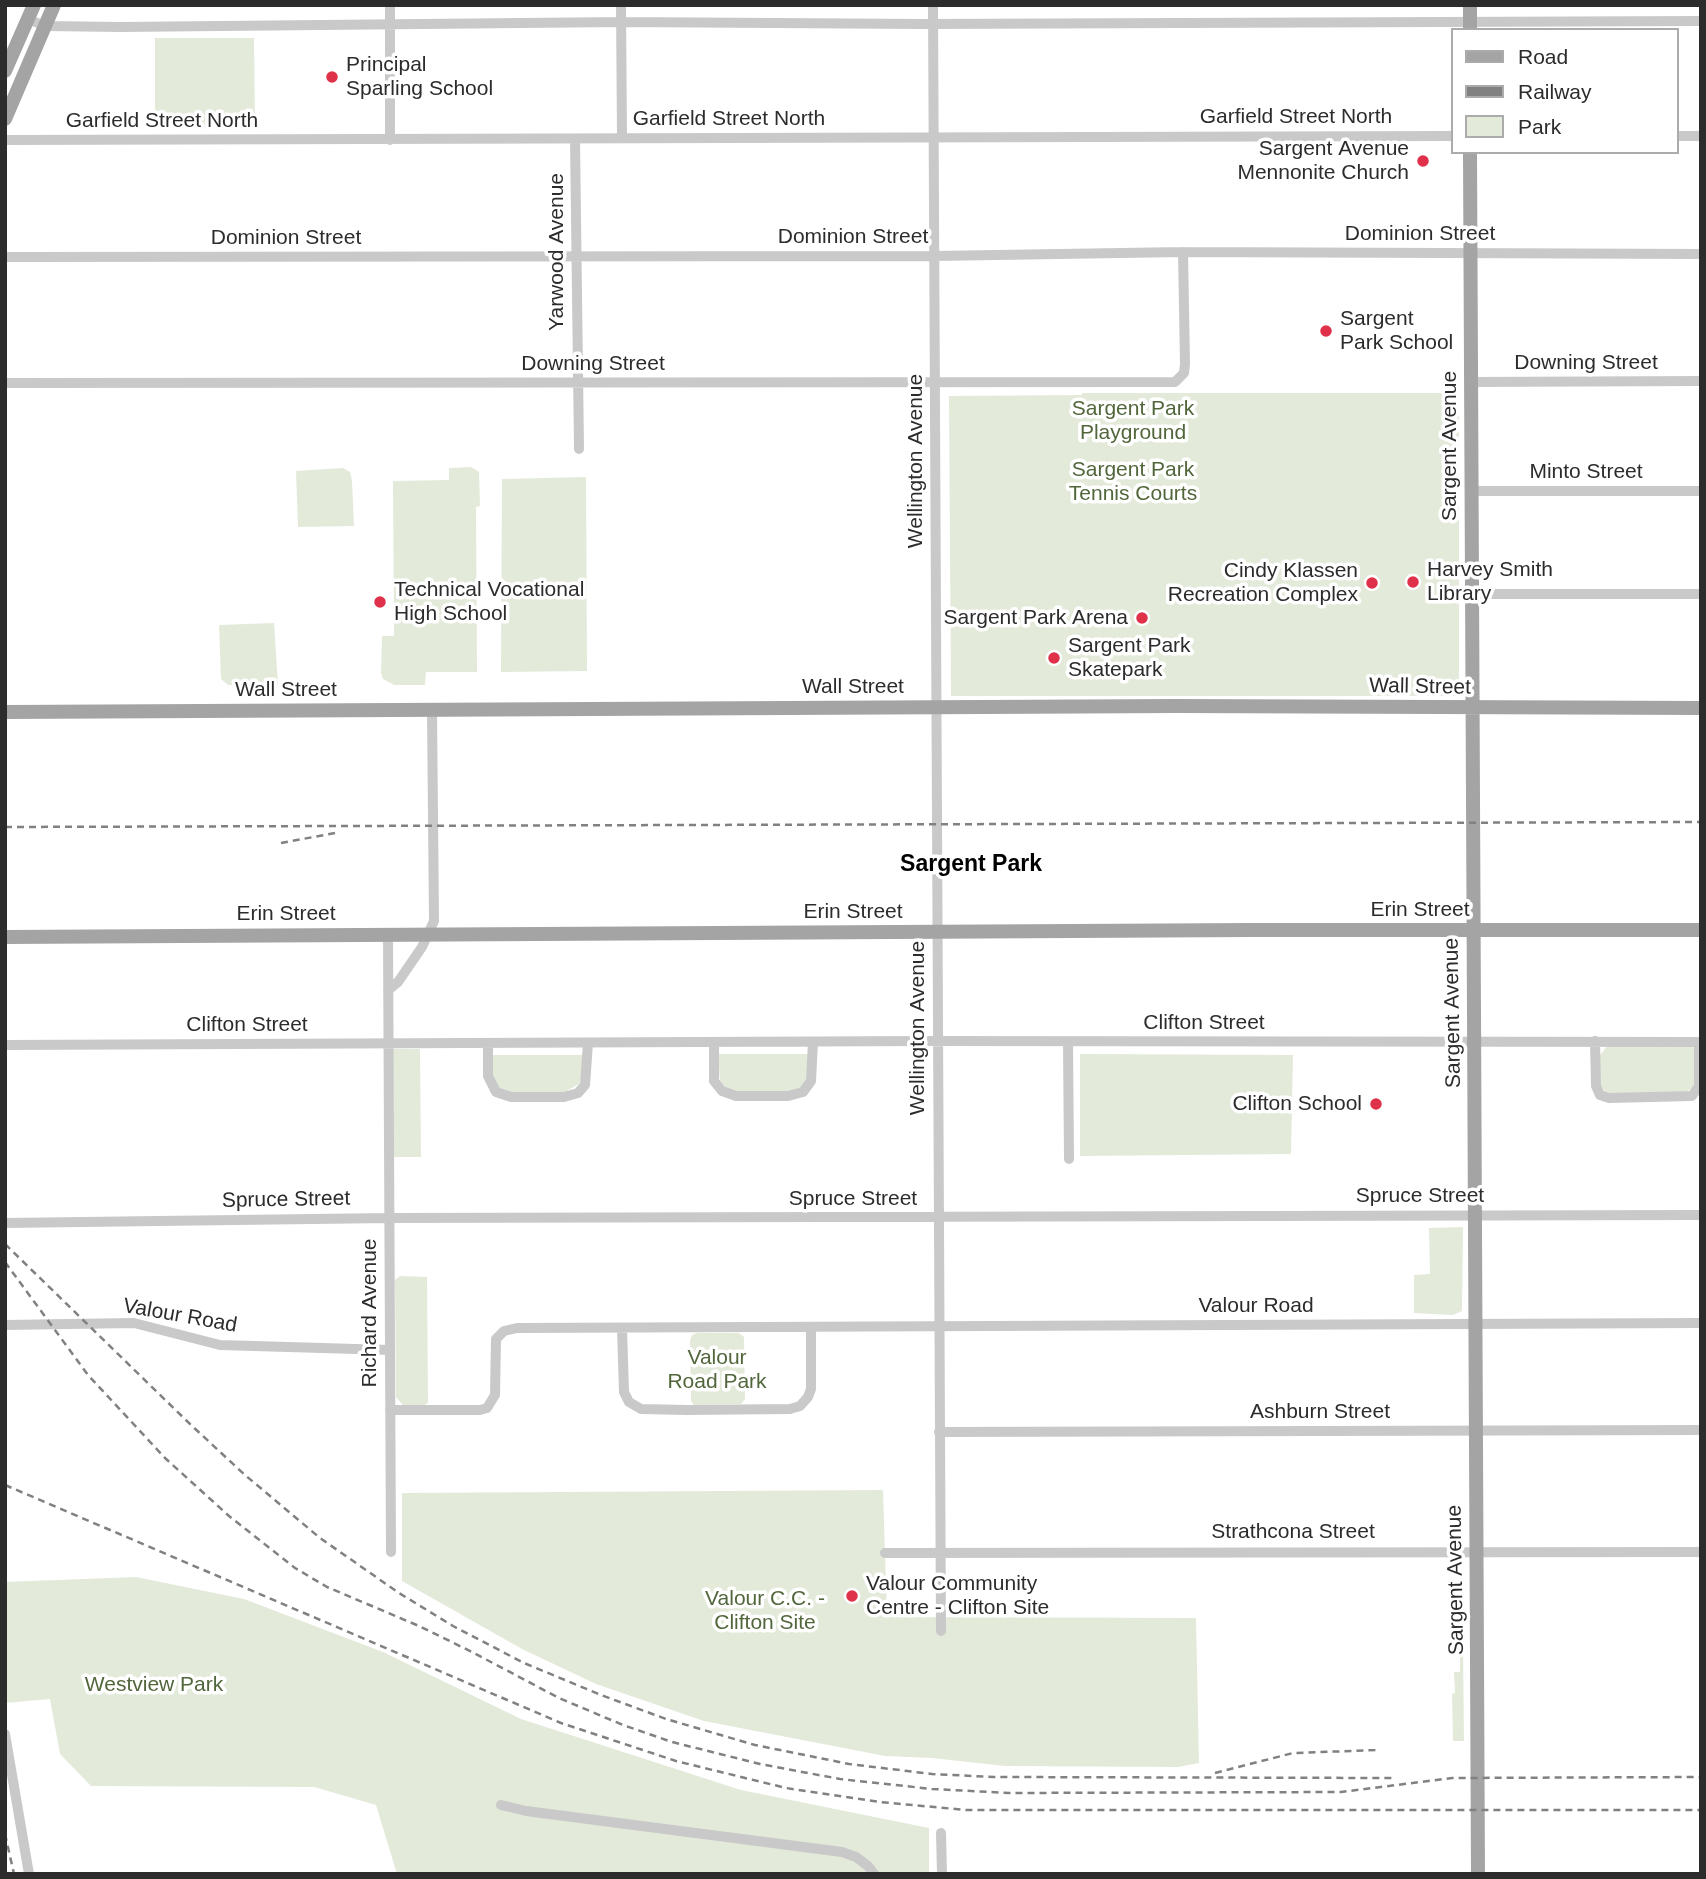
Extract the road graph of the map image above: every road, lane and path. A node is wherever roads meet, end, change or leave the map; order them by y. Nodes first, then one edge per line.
1 (54, 5) edge
2 (390, 5) edge
3 (621, 5) edge
4 (933, 5) edge
5 (1470, 5) edge
6 (31, 12) edge
7 (1701, 20) edge
8 (622, 22) junction
9 (390, 24) junction
10 (933, 24) junction
11 (45, 26) junction
12 (1470, 26) edge
13 (5, 71) edge
14 (5, 119) edge
15 (1450, 136) edge
16 (1678, 136) edge
17 (1701, 136) edge
18 (934, 137) junction
19 (622, 138) junction
20 (575, 139) junction
21 (5, 140) edge
22 (390, 140) junction
23 (1471, 154) edge
24 (1183, 252) junction
25 (1471, 254) junction
26 (1701, 254) edge
27 (934, 256) junction
28 (5, 257) edge
29 (576, 257) junction
30 (1471, 382) junction
31 (1701, 382) edge
32 (5, 383) edge
33 (577, 383) junction
34 (935, 383) junction
35 (579, 449) dead end
36 (1471, 491) junction
37 (1701, 491) edge
38 (1472, 594) junction
39 (1701, 594) edge
40 (937, 708) junction
41 (1701, 708) edge
42 (1472, 709) junction
43 (432, 711) junction
44 (5, 712) edge
45 (1701, 930) edge
46 (1473, 931) junction
47 (937, 933) junction
48 (388, 935) junction
49 (429, 935) junction
50 (5, 937) edge
51 (388, 990) junction
52 (937, 1041) junction
53 (1475, 1041) junction
54 (1595, 1041) junction
55 (813, 1042) junction
56 (1068, 1042) junction
57 (1700, 1042) edge
58 (388, 1043) junction
59 (488, 1043) junction
60 (588, 1043) junction
61 (713, 1043) junction
62 (5, 1045) edge
63 (1069, 1159) dead end
64 (1475, 1215) junction
65 (1701, 1215) edge
66 (389, 1218) junction
67 (938, 1218) junction
68 (5, 1223) edge
69 (1701, 1323) edge
70 (1476, 1324) junction
71 (5, 1325) edge
72 (811, 1327) junction
73 (939, 1327) junction
74 (622, 1328) junction
75 (390, 1350) junction
76 (390, 1410) junction
77 (1701, 1430) edge
78 (1476, 1431) junction
79 (939, 1432) junction
80 (391, 1552) dead end
81 (1478, 1552) junction
82 (1701, 1552) edge
83 (885, 1553) dead end
84 (940, 1553) junction
85 (941, 1631) dead end
86 (5, 1734) edge
87 (501, 1805) dead end
88 (942, 1833) dead end
89 (29, 1874) edge
90 (874, 1874) edge
91 (942, 1874) edge
92 (1478, 1874) edge

1 - 11 main road
2 - 9 street
3 - 8 street
4 - 10 street, Wellington Avenue
5 - 12 main road
6 - 11 street
6 - 13 main road
7 - 12 street
8 - 9 street
8 - 10 street
8 - 19 street
9 - 11 street
9 - 22 street
10 - 12 street
10 - 18 street, Wellington Avenue
11 - 14 main road
15 - 18 street, Garfield Street North
16 - 17 street
18 - 19 street, Garfield Street North
18 - 27 street, Wellington Avenue
19 - 20 street, Garfield Street North
20 - 22 street, Garfield Street North
20 - 29 street, Yarwood Avenue
21 - 22 street, Garfield Street North
23 - 25 main road, Sargent Avenue
24 - 25 street, Dominion Street
24 - 27 street, Dominion Street
24 - 34 street, Downing Street
25 - 26 street, Dominion Street
25 - 30 main road, Sargent Avenue
27 - 29 street, Dominion Street
27 - 34 street, Wellington Avenue
28 - 29 street, Dominion Street
29 - 33 street, Yarwood Avenue
30 - 31 street, Downing Street
30 - 36 main road, Sargent Avenue
32 - 33 street, Downing Street
33 - 34 street, Downing Street
33 - 35 street, Yarwood Avenue
34 - 40 street, Wellington Avenue
36 - 37 street, Minto Street
36 - 38 main road, Sargent Avenue
38 - 39 street
38 - 42 main road, Sargent Avenue
40 - 42 main road, Wall Street
40 - 43 main road, Wall Street
40 - 47 street, Wellington Avenue
41 - 42 main road, Wall Street
42 - 46 main road, Sargent Avenue
43 - 44 main road, Wall Street
43 - 49 street
45 - 46 main road, Erin Street
46 - 47 main road, Erin Street
46 - 53 main road, Sargent Avenue
47 - 49 main road, Erin Street
47 - 52 street, Wellington Avenue
48 - 49 main road, Erin Street
48 - 50 main road, Erin Street
48 - 51 street, Richard Avenue
49 - 51 street
51 - 58 street, Richard Avenue
52 - 55 street, Clifton Street
52 - 56 street, Clifton Street
52 - 67 street, Wellington Avenue
53 - 54 street, Clifton Street
53 - 56 street, Clifton Street
53 - 64 main road, Sargent Avenue
54 - 57 street, Clifton Street
54 - 57 street, Clifton Street
55 - 61 street, Clifton Street
55 - 61 street
56 - 63 street
58 - 59 street, Clifton Street
58 - 62 street, Clifton Street
58 - 66 street, Richard Avenue
59 - 60 street, Clifton Street
59 - 60 street
60 - 61 street, Clifton Street
64 - 65 street, Spruce Street
64 - 67 street, Spruce Street
64 - 70 main road, Sargent Avenue
66 - 67 street, Spruce Street
66 - 68 street, Spruce Street
66 - 75 street, Richard Avenue
67 - 73 street, Wellington Avenue
69 - 70 street, Valour Road
70 - 73 street, Valour Road
70 - 78 main road, Sargent Avenue
71 - 75 street, Valour Road
72 - 73 street, Valour Road
72 - 74 street, Valour Road
72 - 74 street
73 - 79 street, Wellington Avenue
74 - 76 street, Valour Road
75 - 76 street, Richard Avenue
76 - 80 street, Richard Avenue
77 - 78 street, Ashburn Street
78 - 79 street, Ashburn Street
78 - 81 main road, Sargent Avenue
79 - 84 street, Wellington Avenue
81 - 82 street, Strathcona Street
81 - 84 street, Strathcona Street
81 - 92 main road, Sargent Avenue
83 - 84 street, Strathcona Street
84 - 85 street, Wellington Avenue
86 - 89 street
87 - 90 street
88 - 91 street

